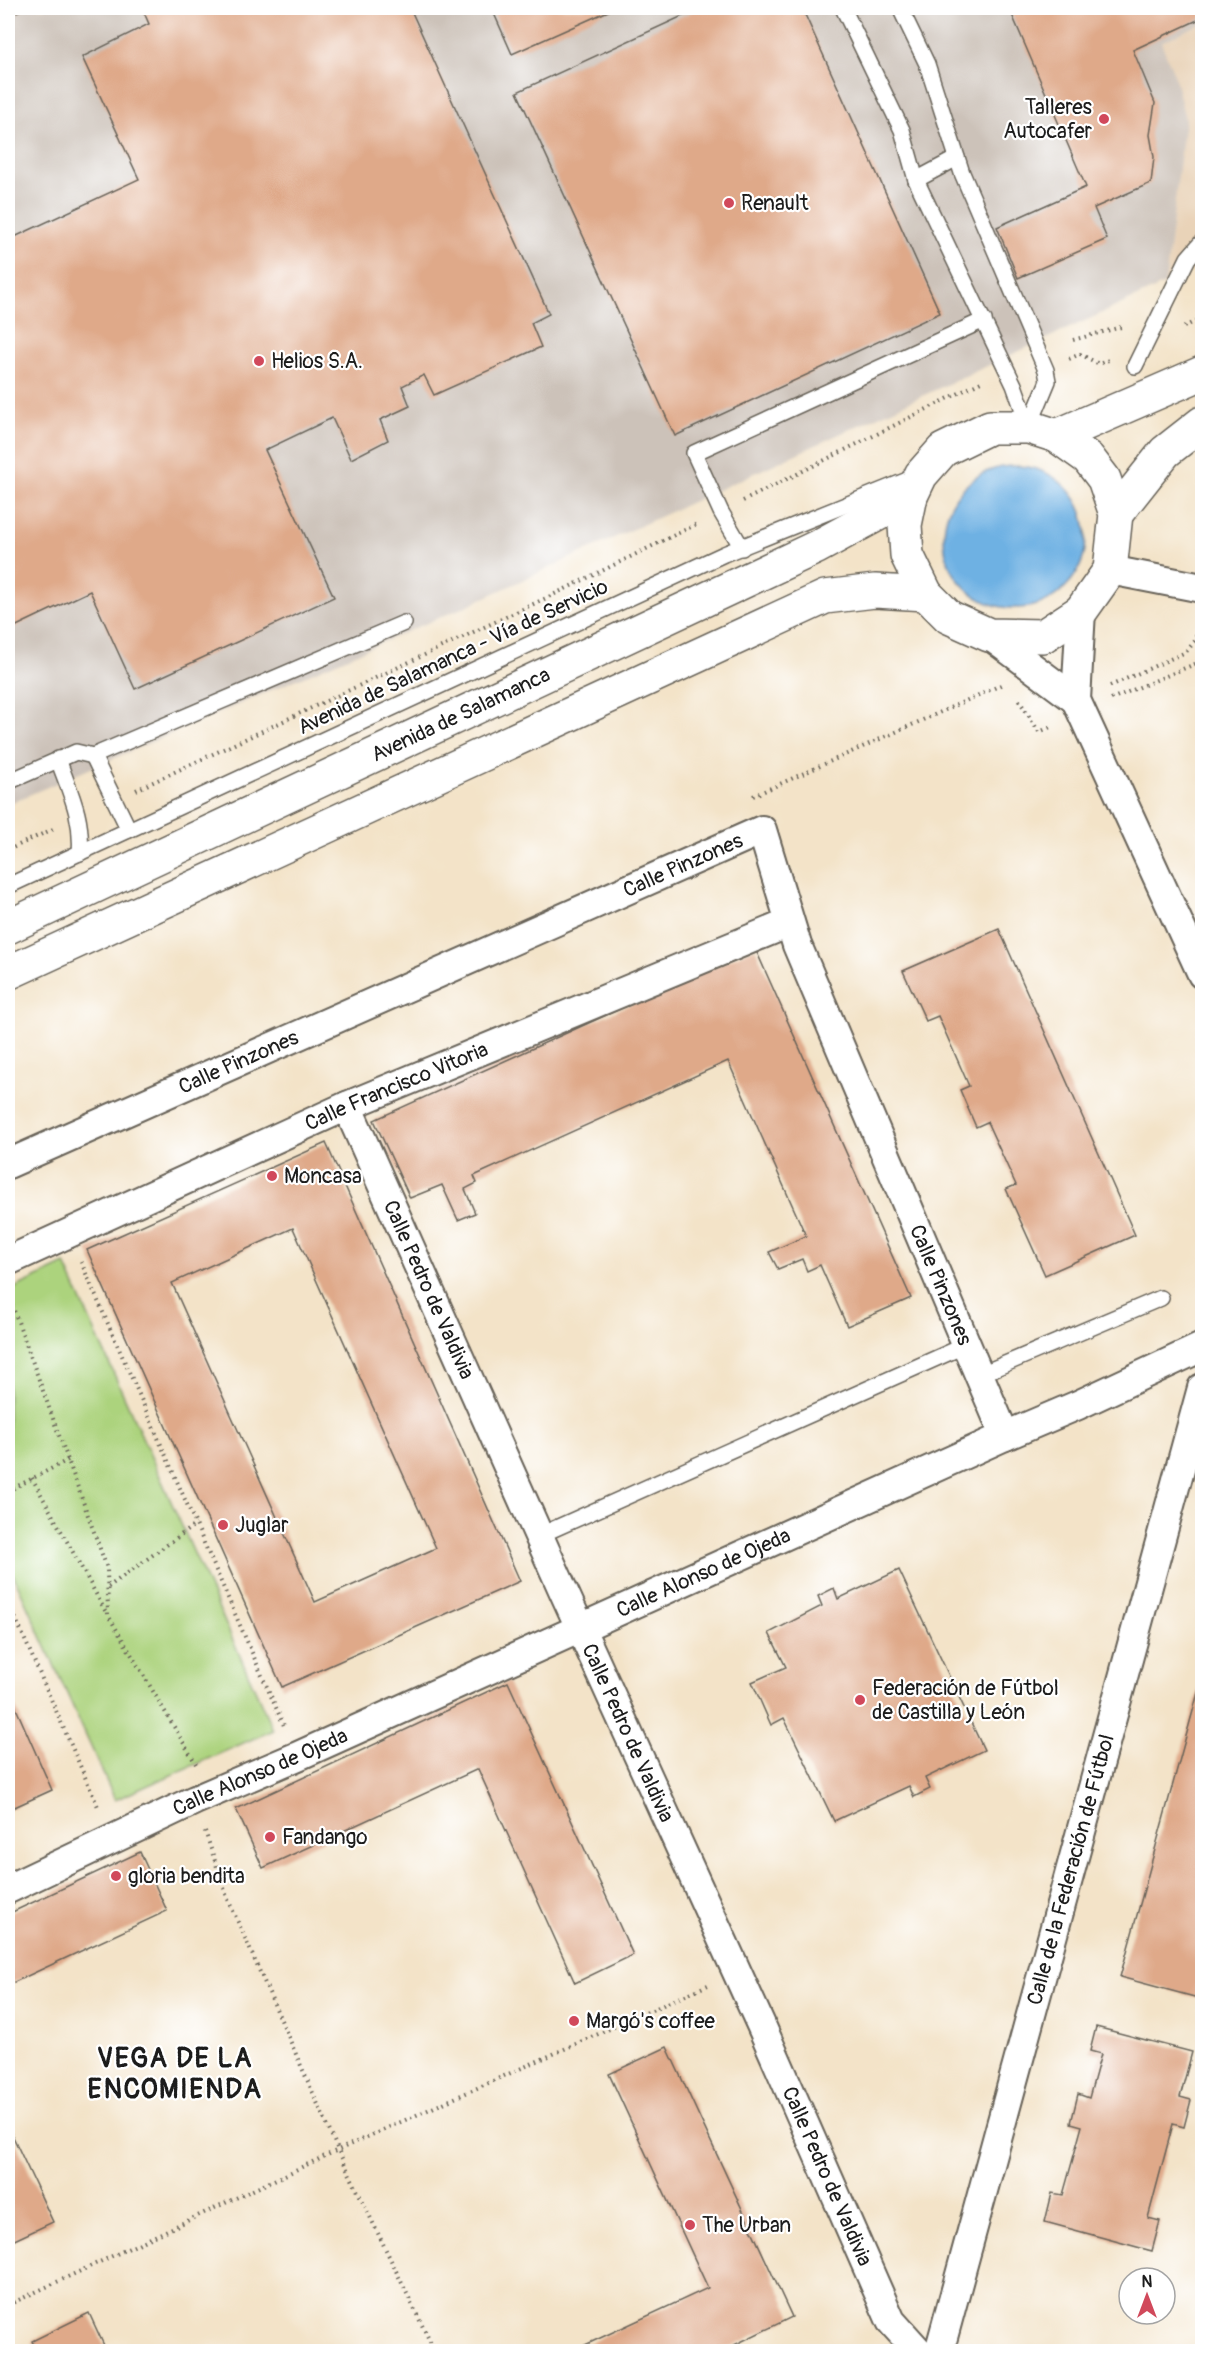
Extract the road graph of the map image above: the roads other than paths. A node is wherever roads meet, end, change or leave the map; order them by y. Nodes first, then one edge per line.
1 (843, 8) edge
2 (900, 8) edge
3 (957, 158) junction
4 (916, 180) junction
5 (1203, 242) edge
6 (984, 320) junction
7 (1135, 366) dead end
8 (1203, 373) edge
9 (1203, 423) edge
10 (1043, 431) junction
11 (916, 485) junction
12 (1116, 514) junction
13 (742, 548) junction
14 (1110, 570) junction
15 (926, 594) junction
16 (1202, 600) edge
17 (1081, 611) junction
18 (404, 623) dead end
19 (989, 635) junction
20 (1076, 700) junction
21 (93, 756) junction
22 (58, 759) junction
23 (8, 782) edge
24 (129, 830) junction
25 (80, 853) junction
26 (8, 886) edge
27 (789, 923) junction
28 (8, 927) edge
29 (8, 973) edge
30 (1203, 974) edge
31 (346, 1107) junction
32 (8, 1164) edge
33 (8, 1261) edge
34 (1161, 1298) dead end
35 (966, 1345) junction
36 (1203, 1347) edge
37 (979, 1374) junction
38 (1203, 1388) edge
39 (1005, 1436) junction
40 (538, 1536) junction
41 (581, 1627) junction
42 (8, 1889) edge
43 (919, 2352) edge
44 (939, 2352) edge

1 - 4 lane
2 - 3 lane
3 - 4 lane
3 - 10 lane
4 - 6 lane
5 - 7 lane
6 - 10 lane
6 - 13 lane
8 - 10 highway
9 - 12 highway
10 - 11 highway
10 - 12 highway
11 - 13 lane, Avenida de Salamanca - Vía de Servicio
11 - 15 highway
11 - 28 highway, Avenida de Salamanca
12 - 14 highway
13 - 24 lane, Avenida de Salamanca - Vía de Servicio
14 - 16 street
14 - 17 highway
15 - 19 highway
15 - 29 highway
17 - 19 highway
17 - 20 street
18 - 21 lane
19 - 20 street
20 - 30 street
21 - 22 lane
21 - 24 lane
22 - 23 lane
22 - 25 lane
24 - 25 lane, Avenida de Salamanca - Vía de Servicio
25 - 26 lane, Avenida de Salamanca - Vía de Servicio
27 - 31 street, Calle Francisco Vitoria
27 - 32 street, Calle Pinzones
27 - 35 street, Calle Pinzones
31 - 33 street, Calle Francisco Vitoria
31 - 40 street, Calle Pedro de Valdivia
34 - 37 lane
35 - 37 street, Calle Pinzones
35 - 40 lane
36 - 39 street, Calle Alonso de Ojeda
37 - 39 street, Calle Pinzones
38 - 44 street, Calle de la Federación de Fútbol
39 - 41 street, Calle Alonso de Ojeda
40 - 41 street, Calle Pedro de Valdivia
41 - 42 street, Calle Alonso de Ojeda
41 - 43 street, Calle Pedro de Valdivia

